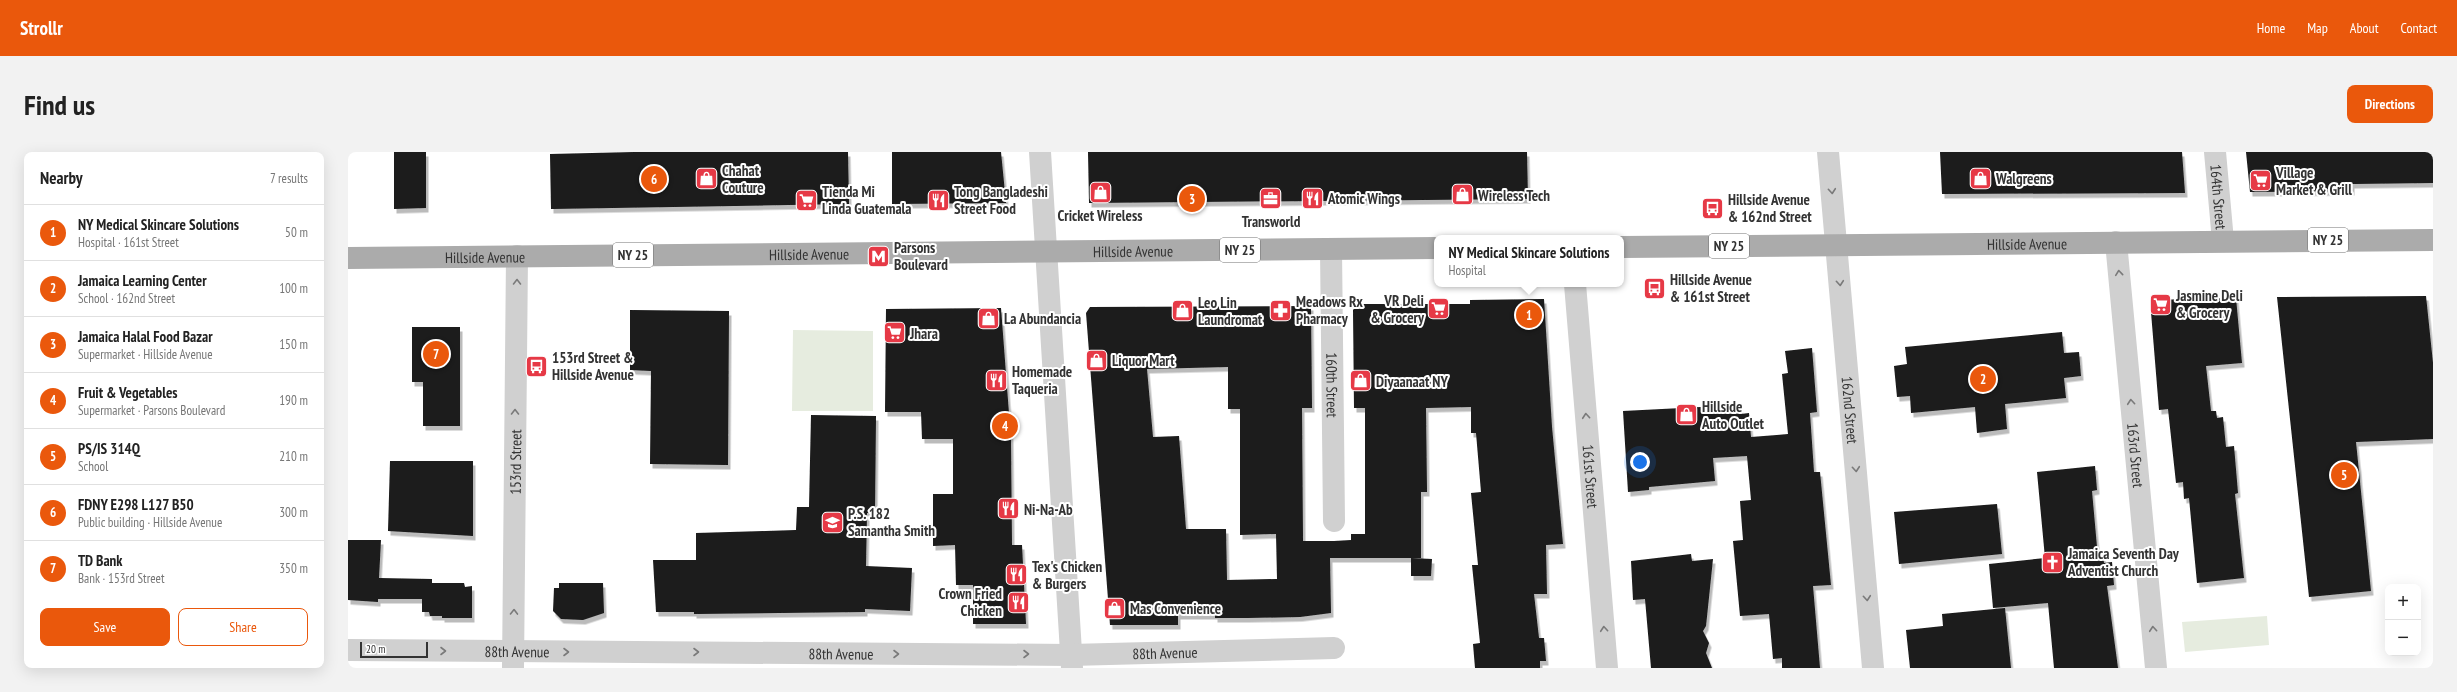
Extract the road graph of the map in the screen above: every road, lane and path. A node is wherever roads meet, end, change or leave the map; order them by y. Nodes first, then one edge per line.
1 (1040, 152) edge
2 (1828, 152) edge
3 (2215, 152) edge
4 (2433, 240) edge
5 (2223, 241) junction
6 (2116, 242) junction
7 (1837, 245) junction
8 (1624, 247) edge
9 (1434, 248) edge
10 (1331, 249) junction
11 (1045, 252) junction
12 (517, 256) junction
13 (348, 258) edge
14 (1575, 287) edge
15 (1334, 521) dead end
16 (1334, 648) dead end
17 (348, 650) edge
18 (513, 660) edge
19 (1072, 661) edge
20 (1607, 668) edge
21 (1873, 668) edge
22 (2156, 668) edge

1 - 11 street
2 -> 7 street, 162nd Street
3 - 5 street, 164th Street
4 - 5 main road, Hillside Avenue / NY 25
5 - 6 main road, Hillside Avenue / NY 25
6 - 7 main road, Hillside Avenue / NY 25
22 -> 6 street, 163rd Street
7 - 8 main road, Hillside Avenue / NY 25
7 -> 21 street, 162nd Street
9 - 10 main road, Hillside Avenue / NY 25
10 - 11 main road, Hillside Avenue / NY 25
10 - 15 street, 160th Street
11 - 12 main road, Hillside Avenue / NY 25
11 - 19 street
12 - 13 main road, Hillside Avenue / NY 25
18 -> 12 street, 153rd Street
20 -> 14 street, 161st Street
16 - 19 street, 88th Avenue
17 -> 18 street, 88th Avenue
18 -> 19 street, 88th Avenue

